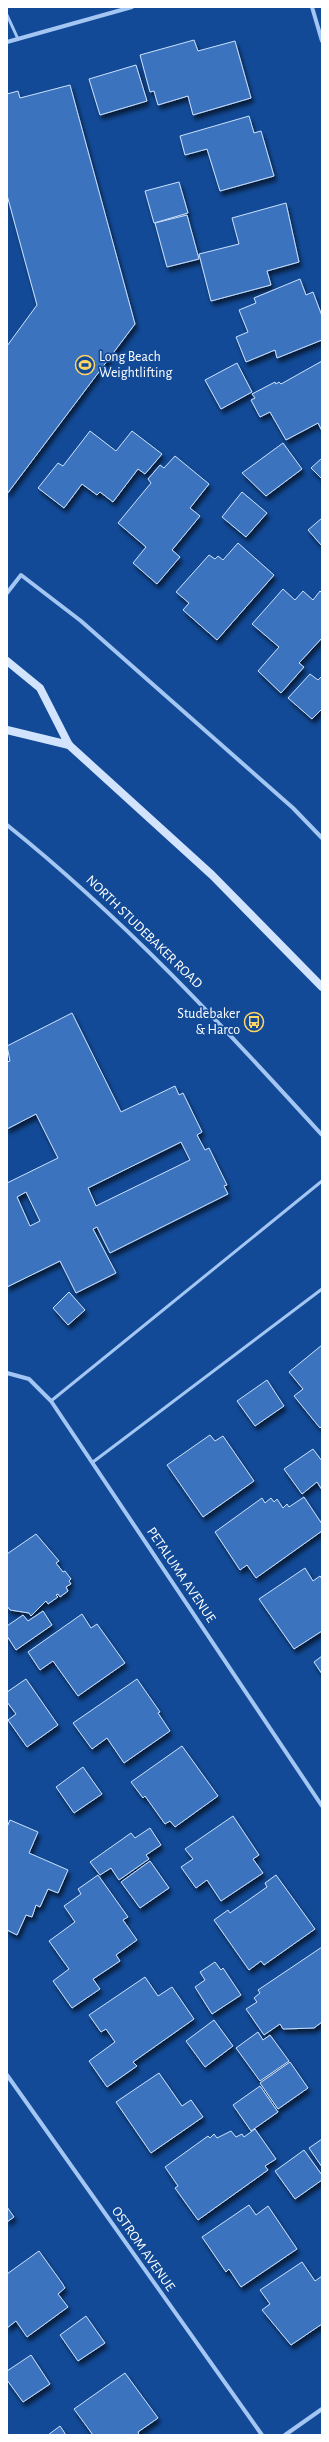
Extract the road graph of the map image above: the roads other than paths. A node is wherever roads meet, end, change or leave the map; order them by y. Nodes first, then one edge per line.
1 (132, 7) edge
2 (312, 7) edge
3 (7, 15) edge
4 (18, 39) junction
5 (322, 41) edge
6 (7, 42) edge
7 (7, 593) edge
8 (7, 661) edge
9 (7, 730) edge
10 (69, 745) junction
11 (7, 825) edge
12 (322, 838) edge
13 (322, 986) edge
14 (322, 1135) edge
15 (322, 1181) edge
16 (322, 1288) edge
17 (7, 1373) edge
18 (51, 1401) junction
19 (93, 1462) junction
20 (322, 1806) edge
21 (7, 2075) edge
22 (322, 2409) edge
23 (262, 2435) edge
24 (285, 2435) edge

1 - 4 street
2 - 5 street
3 - 4 lane
4 - 6 street
7 - 12 street
8 - 10 main road
9 - 10 main road
10 - 13 main road
11 - 14 street, NORTH STUDEBAKER ROAD
15 - 18 lane
16 - 19 lane
17 - 18 street, PETALUMA AVENUE
18 - 19 street, PETALUMA AVENUE
19 - 20 street, PETALUMA AVENUE
21 - 23 street, OSTROM AVENUE
22 - 24 street

